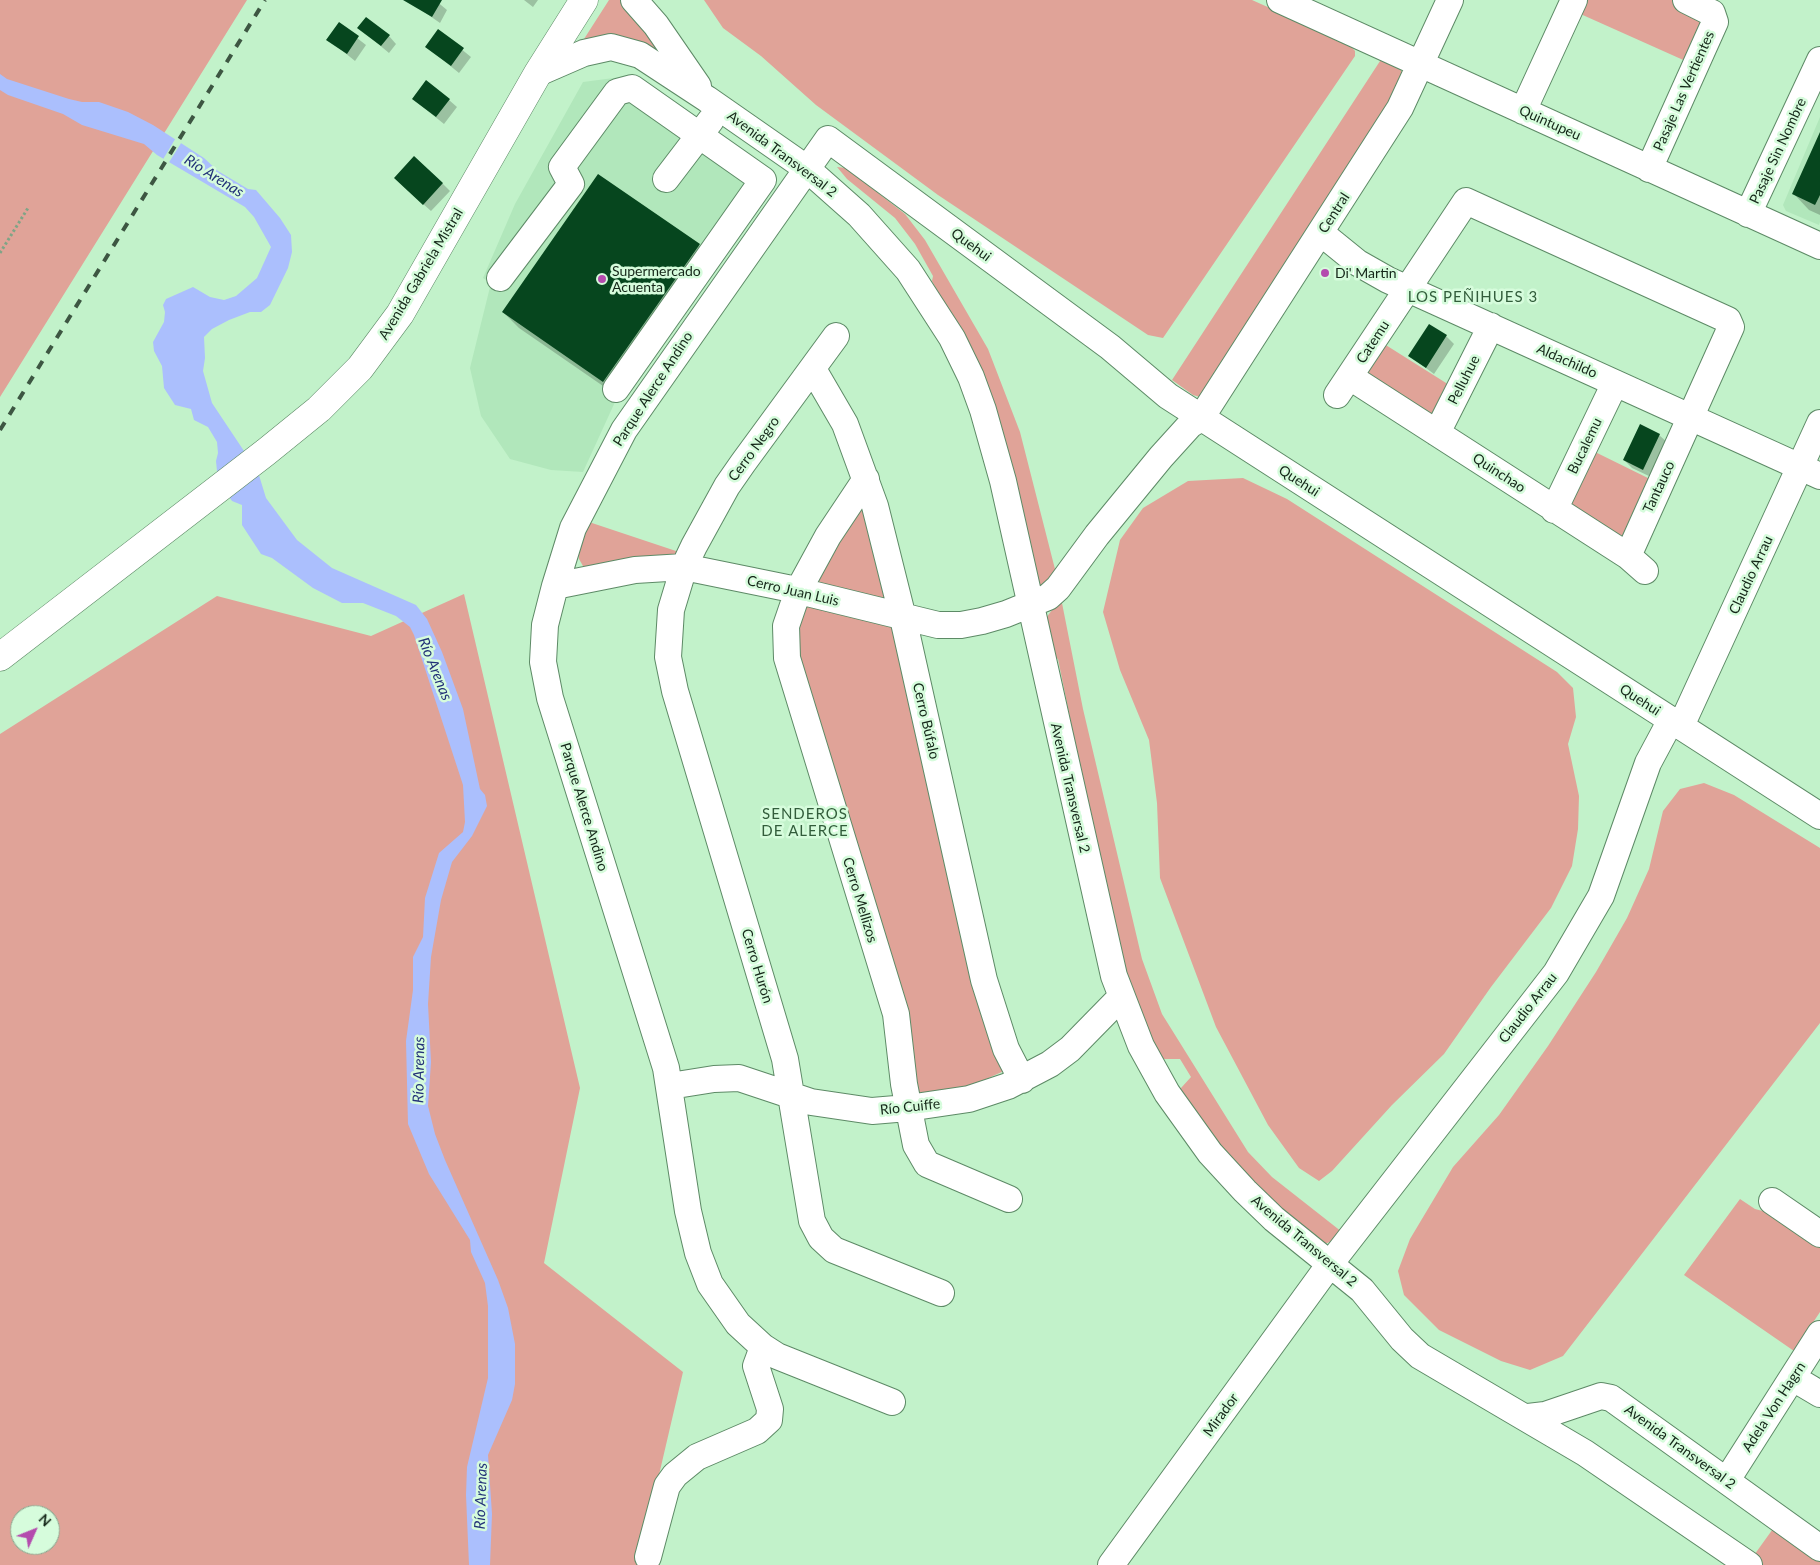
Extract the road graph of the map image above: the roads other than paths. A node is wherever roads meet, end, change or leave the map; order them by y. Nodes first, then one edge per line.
1 (584, 0) edge
2 (634, 0) edge
3 (1280, 0) edge
4 (1450, 0) edge
5 (1574, 0) edge
6 (1686, 0) edge
7 (1326, 10) edge
8 (1820, 60) edge
9 (1420, 64) junction
10 (538, 73) junction
11 (714, 103) junction
12 (1523, 111) junction
13 (700, 134) junction
14 (806, 168) junction
15 (1649, 169) junction
16 (666, 179) dead end
17 (1748, 214) junction
18 (1321, 233) junction
19 (1820, 246) edge
20 (500, 278) dead end
21 (1408, 289) junction
22 (1491, 326) junction
23 (836, 336) dead end
24 (813, 369) junction
25 (1615, 383) junction
26 (1344, 386) joint
27 (616, 389) dead end
28 (1202, 418) junction
29 (1691, 418) junction
30 (1820, 423) edge
31 (1437, 433) junction
32 (1810, 471) edge
33 (866, 479) junction
34 (1554, 510) junction
35 (1636, 564) joint
36 (684, 567) junction
37 (554, 586) junction
38 (798, 590) junction
39 (1029, 606) junction
40 (903, 618) junction
41 (0, 657) edge
42 (1676, 723) junction
43 (1820, 816) edge
44 (1120, 997) junction
45 (1022, 1080) junction
46 (670, 1086) junction
47 (792, 1097) junction
48 (908, 1108) junction
49 (1008, 1199) dead end
50 (1772, 1201) dead end
51 (1820, 1234) edge
52 (1330, 1264) junction
53 (941, 1293) dead end
54 (1820, 1334) edge
55 (763, 1347) junction
56 (1793, 1378) junction
57 (1820, 1394) edge
58 (892, 1402) dead end
59 (1528, 1417) junction
60 (1727, 1480) junction
61 (1820, 1548) edge
62 (648, 1557) dead end
63 (1111, 1565) edge
64 (1749, 1565) edge

1 - 10 main road, Avenida Gabriela Mistral
2 - 11 street, Avenida Transversal 2
3 - 7 street, Quintupeu
4 - 9 street, Central
5 - 12 street
6 - 15 street, Pasaje Las Vertientes
7 - 9 street, Quintupeu
8 - 17 street, Pasaje Sin Nombre
9 - 12 street, Quintupeu
9 - 18 street, Central
10 - 11 street, Avenida Transversal 2
10 - 41 main road, Avenida Gabriela Mistral
11 - 13 street
11 - 14 street, Avenida Transversal 2
12 - 15 street, Quintupeu
13 - 16 street
13 - 20 street
13 - 27 street
14 - 28 street, Quehui
14 - 37 street, Parque Alerce Andino
14 - 39 street, Avenida Transversal 2
15 - 17 street, Quintupeu
17 - 19 street, Quintupeu
18 - 21 street, Aldachildo
18 - 28 street, Central
21 - 22 street, Aldachildo
21 - 26 street, Catemu
21 - 29 street, Catemu
22 - 25 street, Aldachildo
22 - 31 street, Pelluhue
23 - 24 street, Cerro Negro
24 - 33 street, Cerro Búfalo
24 - 36 street, Cerro Negro
25 - 29 street, Aldachildo
25 - 34 street, Bucalemu
26 - 31 street, Quinchao
28 - 39 street, Central
28 - 42 street, Quehui
29 - 32 street, Aldachildo
29 - 35 street, Tantauco
30 - 32 street, Claudio Arrau
31 - 34 street, Quinchao
32 - 42 street, Claudio Arrau
33 - 38 street, Cerro Mellizos
33 - 40 street, Cerro Búfalo
34 - 35 street, Quinchao
36 - 37 street, Cerro Juan Luis
36 - 38 street, Cerro Juan Luis
36 - 47 street, Cerro Hurón
37 - 46 street, Parque Alerce Andino
38 - 40 street, Cerro Juan Luis
38 - 48 street, Cerro Mellizos
39 - 40 street, Cerro Juan Luis
39 - 44 street, Avenida Transversal 2
40 - 45 street, Cerro Búfalo
42 - 43 street, Quehui
42 - 52 street, Claudio Arrau
44 - 45 street, Río Cuiffe
44 - 52 street, Avenida Transversal 2
45 - 48 street, Río Cuiffe
46 - 47 street, Río Cuiffe
46 - 55 street, Parque Alerce Andino
47 - 48 street, Río Cuiffe
47 - 53 street, Cerro Hurón
48 - 49 street, Cerro Mellizos
50 - 51 street
52 - 59 street, Avenida Transversal 2
52 - 63 street, Mirador
54 - 56 street, Adela Von Hagrn
55 - 58 street, Parque Alerce Andino
55 - 62 street
56 - 57 street
56 - 60 street, Adela Von Hagrn
59 - 60 street, Avenida Transversal 2
59 - 64 street, Avenida Transversal 2
60 - 61 street, Avenida Transversal 2

